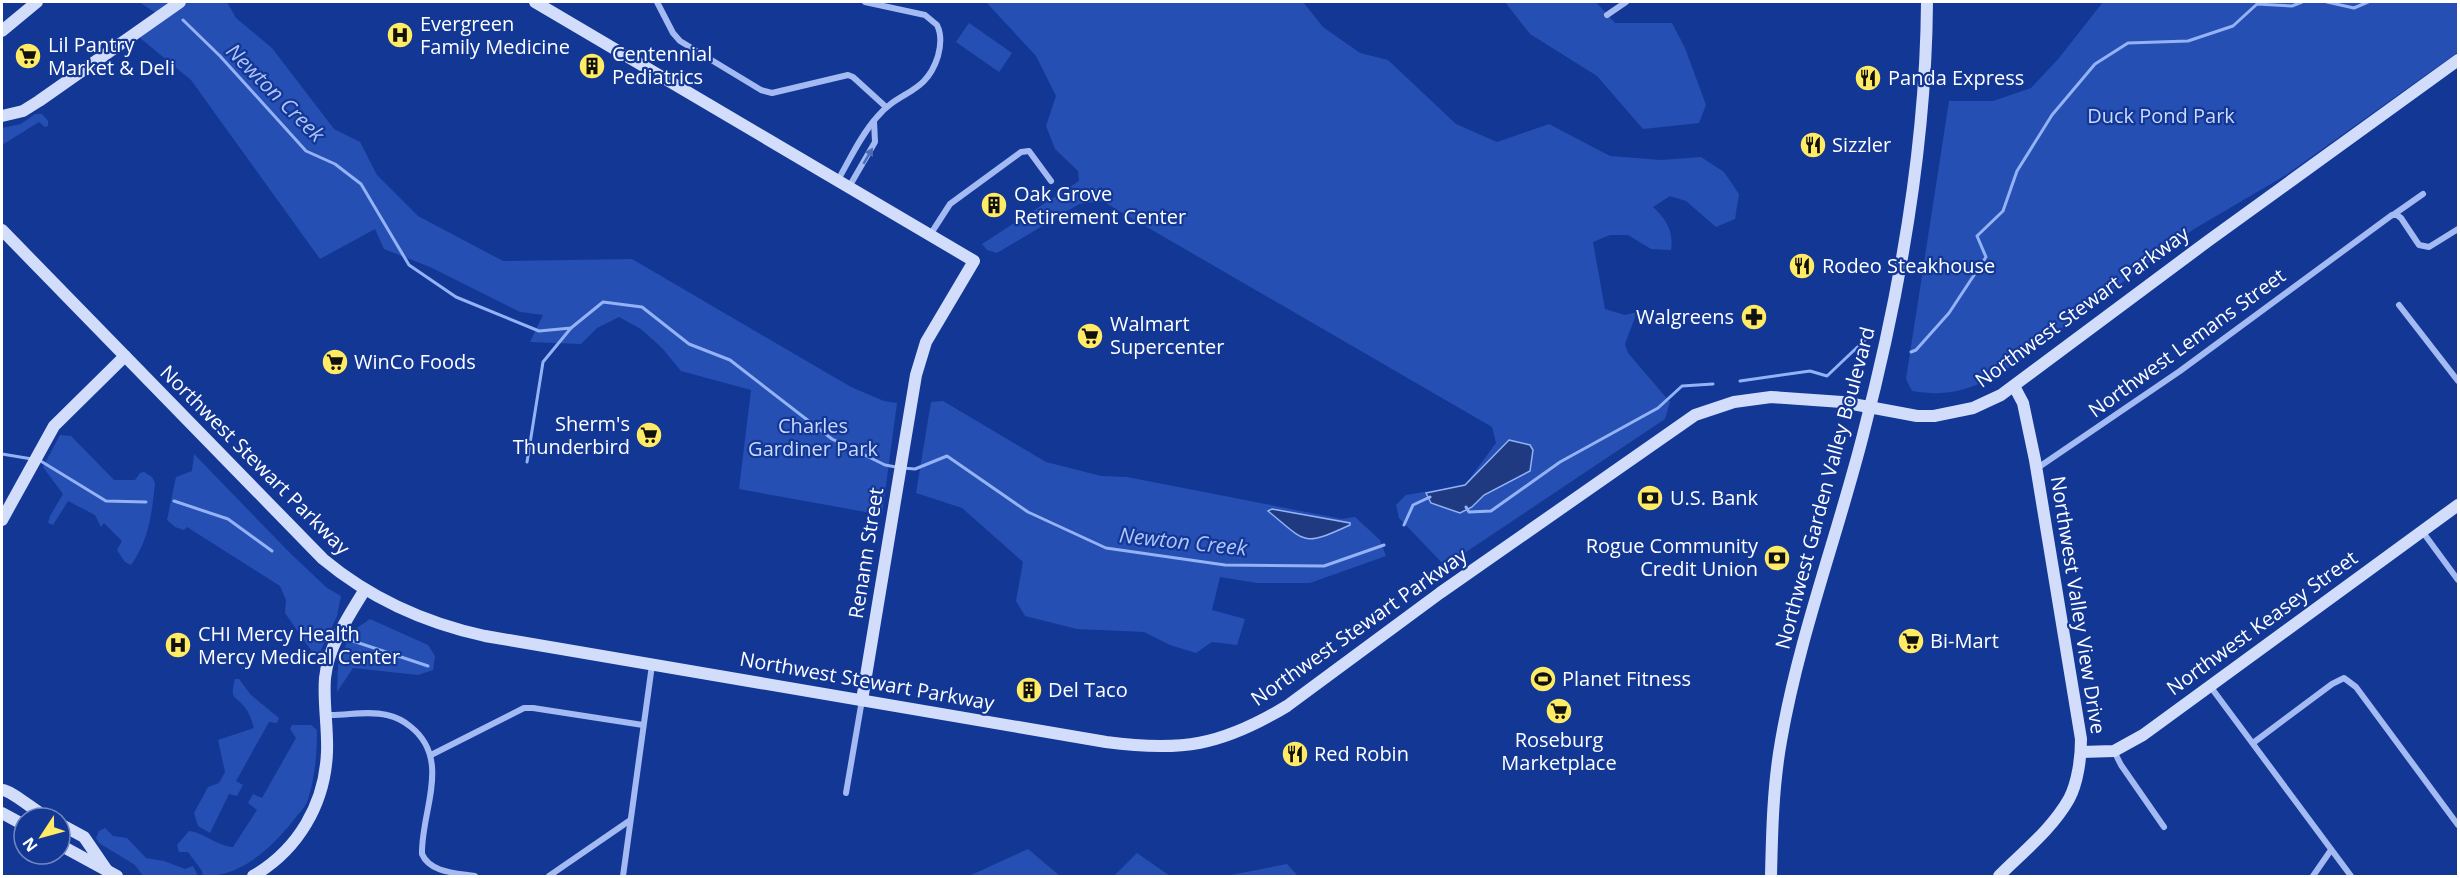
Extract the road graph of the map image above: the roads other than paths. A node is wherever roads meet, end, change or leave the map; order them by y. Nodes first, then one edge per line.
1 (37, 2) edge
2 (180, 2) edge
3 (535, 2) edge
4 (657, 2) edge
5 (870, 2) edge
6 (1626, 2) edge
7 (1927, 2) edge
8 (1607, 15) dead end
9 (2, 31) edge
10 (2458, 60) edge
11 (886, 107) junction
12 (2, 116) edge
13 (874, 121) junction
14 (1051, 181) dead end
15 (844, 184) junction
16 (2423, 194) dead end
17 (2392, 215) junction
18 (2458, 229) edge
19 (2, 230) edge
20 (930, 235) junction
21 (2399, 305) dead end
22 (125, 356) junction
23 (2458, 381) edge
24 (2013, 386) junction
25 (1870, 407) junction
26 (2036, 470) junction
27 (2458, 505) edge
28 (2, 520) edge
29 (2422, 531) junction
30 (2458, 580) edge
31 (364, 591) junction
32 (652, 665) junction
33 (2210, 686) junction
34 (862, 700) junction
35 (327, 715) junction
36 (643, 724) junction
37 (2253, 743) junction
38 (2114, 751) junction
39 (2081, 752) junction
40 (431, 755) junction
41 (2, 790) edge
42 (846, 793) dead end
43 (27, 806) edge
44 (629, 821) junction
45 (2458, 825) edge
46 (2164, 826) dead end
47 (72, 830) edge
48 (2331, 850) junction
49 (72, 852) edge
50 (113, 874) edge
51 (253, 876) edge
52 (476, 876) edge
53 (549, 876) edge
54 (623, 876) edge
55 (1771, 876) edge
56 (1999, 876) edge
57 (2313, 876) edge
58 (2351, 876) edge

1 - 9 main road
2 - 12 main road
3 - 15 main road
4 - 11 street
5 - 11 street
6 - 8 street
7 - 25 main road, Northwest Garden Valley Boulevard
10 - 24 main road, Northwest Stewart Parkway
11 - 13 street
13 - 15 street
15 -> 13 street
14 - 20 street
15 - 20 main road
16 - 17 street, Northwest Lemans Street
17 - 18 street
17 - 26 street, Northwest Lemans Street
19 - 22 main road, Northwest Stewart Parkway
20 - 34 main road, Renann Street
21 - 23 street
22 - 28 main road
22 - 31 main road, Northwest Stewart Parkway
24 - 25 main road, Northwest Stewart Parkway
24 - 26 main road, Northwest Valley View Drive
25 - 34 main road, Northwest Stewart Parkway
25 - 55 main road, Northwest Garden Valley Boulevard
26 - 39 main road, Northwest Valley View Drive
27 - 29 main road, Northwest Keasey Street
29 - 30 street
29 - 33 main road, Northwest Keasey Street
31 - 32 main road, Northwest Stewart Parkway
31 - 35 main road
32 - 34 main road, Northwest Stewart Parkway
32 - 36 street
33 - 37 street
33 - 38 main road, Northwest Keasey Street
34 - 42 street, Renann Street
35 - 40 street
35 - 51 main road
36 - 40 street
36 - 44 street
37 - 45 street
37 - 48 street
38 - 39 main road, Northwest Keasey Street
38 - 46 street
39 - 56 main road, Northwest Valley View Drive
40 - 52 street
41 - 43 main road
44 - 53 street
44 - 54 street
47 - 50 main road
48 - 57 street
48 - 58 street
49 - 50 main road

